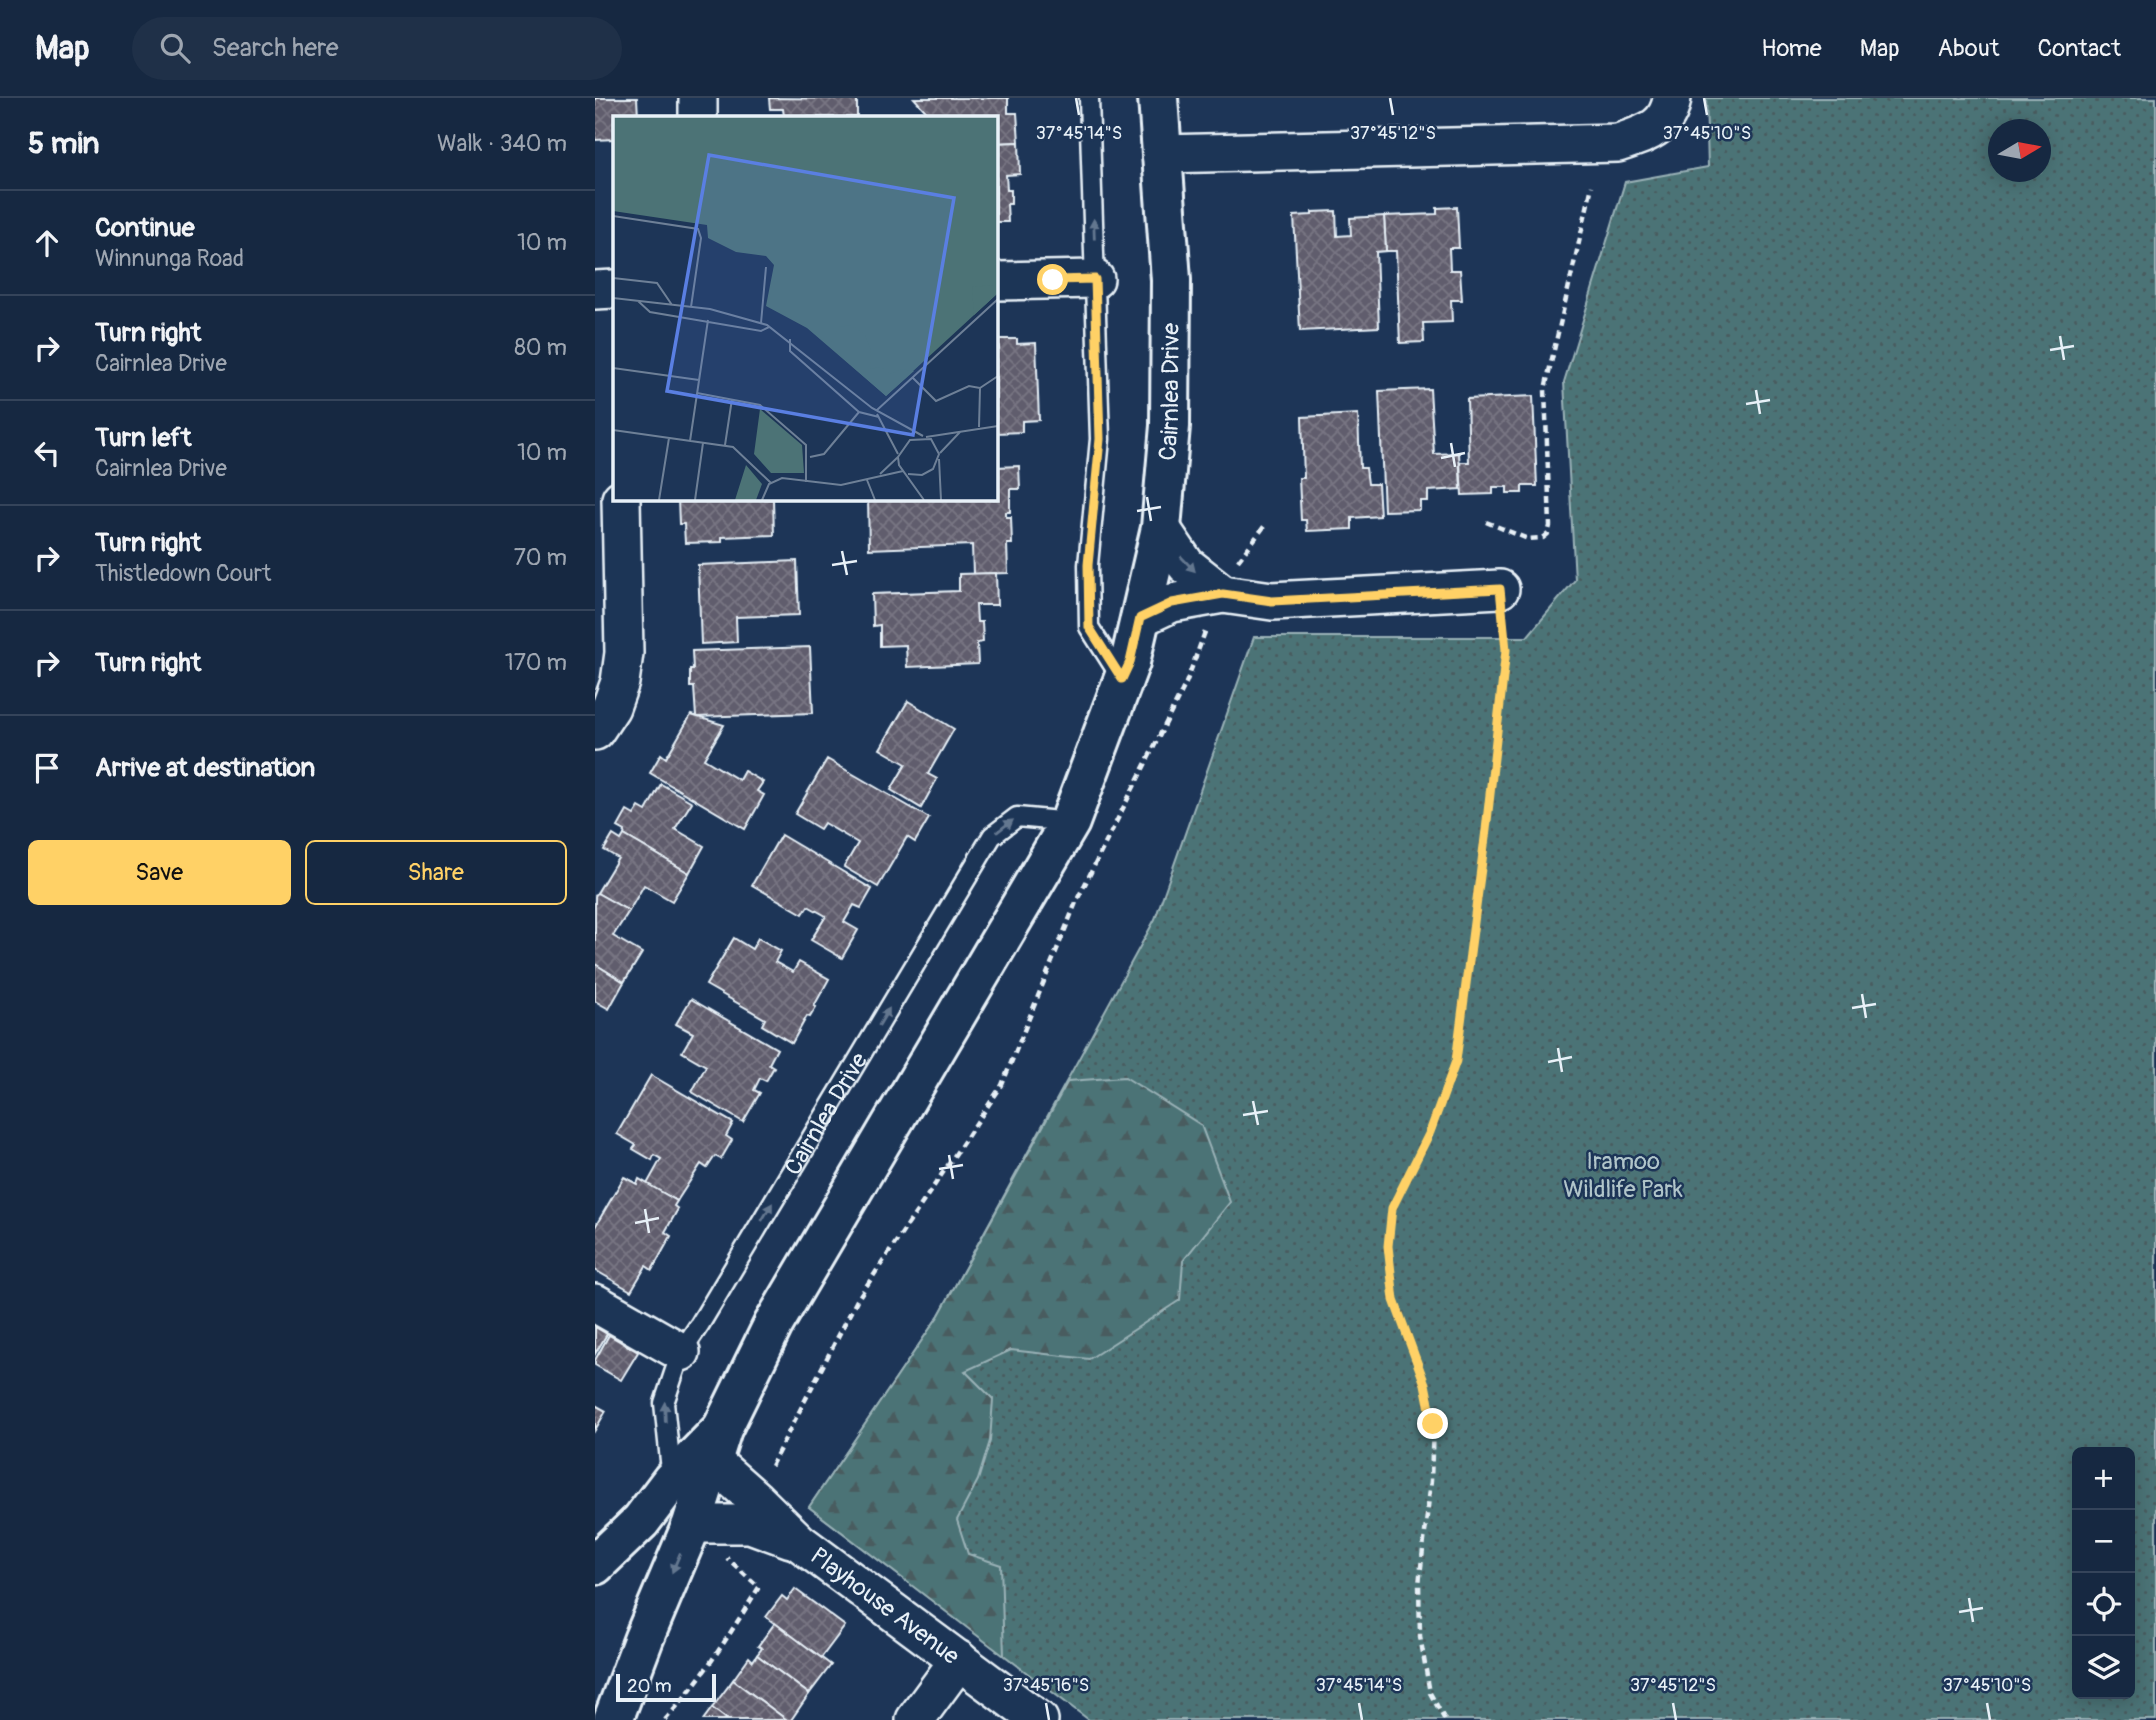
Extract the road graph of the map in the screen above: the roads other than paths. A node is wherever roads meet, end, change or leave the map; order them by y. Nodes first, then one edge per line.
1 (698, 98) edge
2 (1089, 98) edge
3 (1159, 98) edge
4 (1672, 98) edge
5 (698, 116) edge
6 (1161, 154) junction
7 (1095, 279) junction
8 (997, 281) edge
9 (595, 290) edge
10 (613, 291) edge
11 (612, 513) edge
12 (1161, 528) junction
13 (1227, 582) junction
14 (1500, 589) road end
15 (1140, 618) junction
16 (1122, 679) junction
17 (595, 731) edge
18 (1070, 822) junction
19 (595, 1303) edge
20 (681, 1352) junction
21 (717, 1445) junction
22 (671, 1480) junction
23 (749, 1511) junction
24 (692, 1524) junction
25 (595, 1565) edge
26 (959, 1660) junction
27 (613, 1720) edge
28 (915, 1720) edge
29 (1039, 1720) edge

1 - 5 street
7 -> 2 lane
3 - 6 street, Cairnlea Drive
4 - 6 street
6 - 12 street, Cairnlea Drive
7 - 8 street
7 - 16 lane
9 - 10 street
11 - 17 street
12 -> 13 street
12 - 15 street, Cairnlea Drive
13 - 14 street
13 - 15 street
15 - 16 street, Cairnlea Drive
16 - 18 street, Cairnlea Drive
20 -> 18 lane, Cairnlea Drive
18 - 21 street, Cairnlea Drive
19 - 20 street
22 -> 20 lane, Cairnlea Drive
21 - 22 street, Cairnlea Drive
21 - 23 street, Playhouse Avenue
21 - 24 street, Cairnlea Drive
22 - 25 street, Cairnlea Drive
23 - 24 street, Playhouse Avenue
23 - 26 street, Playhouse Avenue
24 -> 27 street, Cairnlea Drive
26 - 28 street
26 - 29 street, Playhouse Avenue

